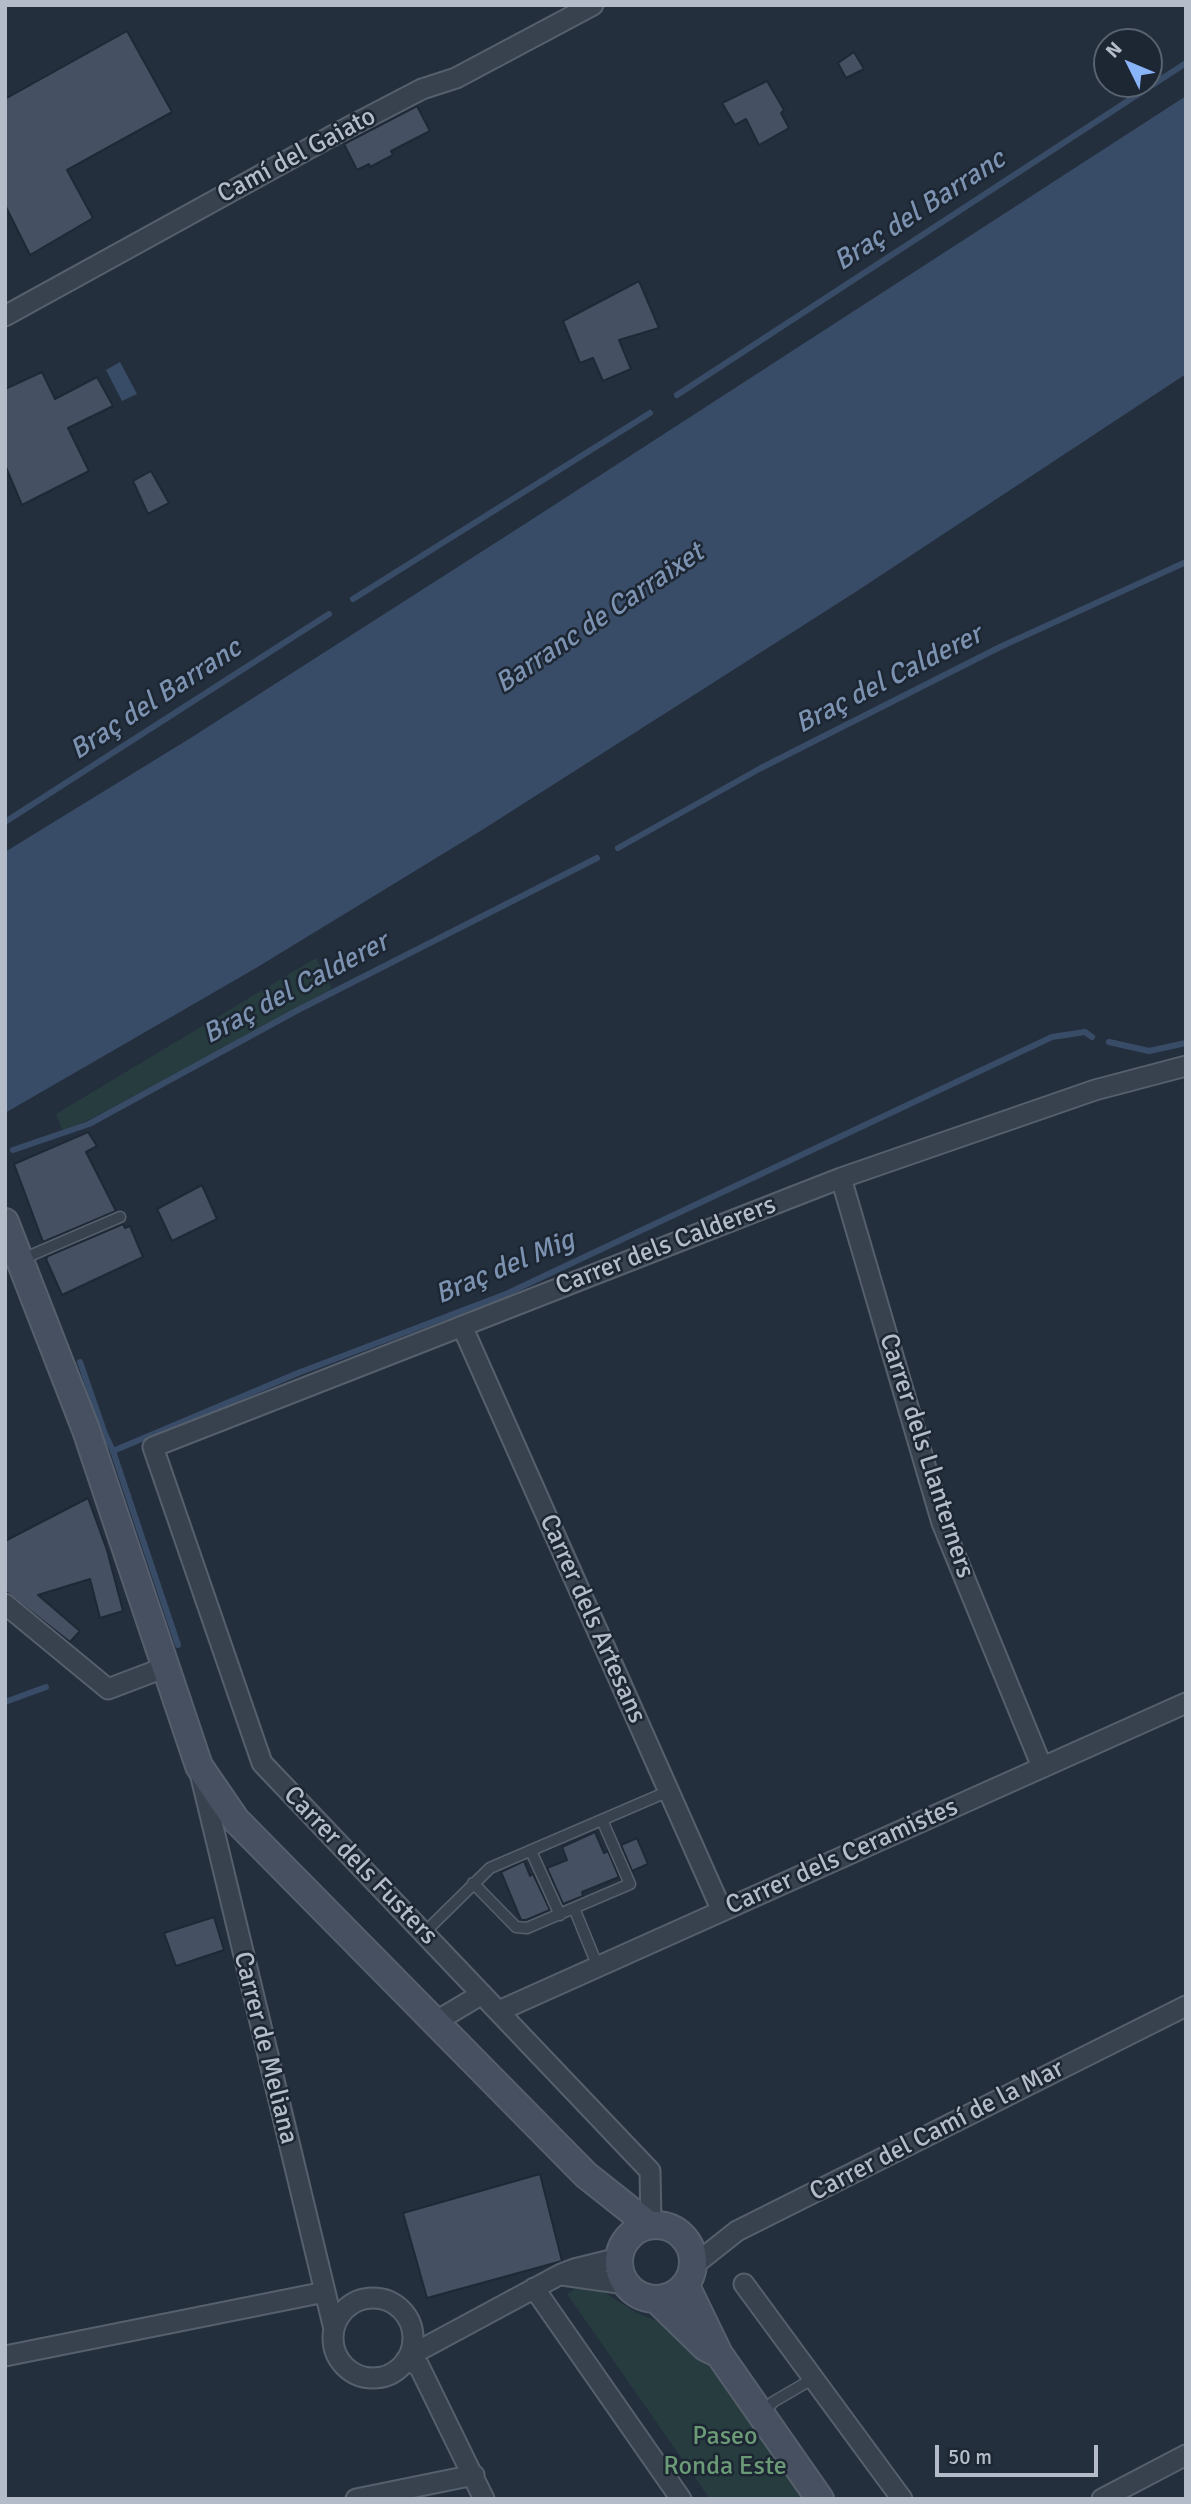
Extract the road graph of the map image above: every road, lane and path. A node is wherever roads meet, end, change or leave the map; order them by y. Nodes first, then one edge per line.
1 (593, 5) edge
2 (5, 316) edge
3 (1186, 1066) edge
4 (841, 1178) junction
5 (120, 1217) dead end
6 (5, 1222) edge
7 (20, 1260) junction
8 (462, 1326) junction
9 (153, 1447) joint
10 (5, 1604) edge
11 (166, 1667) junction
12 (1186, 1703) edge
13 (199, 1766) junction
14 (1042, 1767) junction
15 (669, 1791) junction
16 (602, 1820) junction
17 (531, 1851) junction
18 (473, 1883) junction
19 (574, 1908) junction
20 (722, 1911) junction
21 (559, 1915) junction
22 (424, 1933) junction
23 (598, 1967) junction
24 (482, 1994) junction
25 (1186, 2006) edge
26 (499, 2011) junction
27 (435, 2022) junction
28 (586, 2175) junction
29 (650, 2225) junction
30 (622, 2249) junction
31 (561, 2274) junction
32 (690, 2276) junction
33 (626, 2284) junction
34 (744, 2284) dead end
35 (534, 2288) junction
36 (325, 2292) junction
37 (657, 2300) junction
38 (411, 2327) junction
39 (334, 2329) junction
40 (444, 2337) junction
41 (719, 2354) junction
42 (5, 2357) edge
43 (407, 2358) junction
44 (814, 2378) junction
45 (762, 2416) junction
46 (1186, 2455) edge
47 (474, 2475) junction
48 (356, 2499) edge
49 (484, 2499) edge
50 (681, 2499) edge
51 (820, 2499) edge
52 (902, 2499) edge
53 (1102, 2499) edge

1 - 2 street, Camí del Gaiato
3 - 4 street, Carrer dels Calderers
4 - 8 street, Carrer dels Calderers
4 - 14 street, Carrer dels Llanterners
5 - 7 lane
6 - 7 main road
7 - 11 main road
8 - 9 street, Carrer dels Calderers
8 - 15 street, Carrer dels Artesans
9 - 22 street, Carrer dels Fusters
10 - 11 street
11 - 13 main road
12 - 14 street, Carrer dels Ceramistes
13 - 27 main road
13 - 36 street, Carrer de Meliana
14 - 20 street, Carrer dels Ceramistes
15 - 16 lane
15 - 20 street, Carrer dels Artesans
16 - 17 lane
16 - 19 lane
17 - 18 lane
17 - 21 lane
18 - 21 lane
18 - 22 lane
19 - 21 lane
19 - 23 lane
20 - 23 street, Carrer dels Ceramistes
22 - 24 street, Carrer dels Fusters
23 - 26 street, Carrer dels Ceramistes
24 - 26 street, Carrer dels Fusters
24 - 27 street
25 - 32 street, Carrer del Camí de la Mar
26 - 29 street, Carrer dels Fusters
27 - 28 main road
28 - 29 main road
28 - 30 main road
29 - 30 main road
29 - 32 main road
30 - 31 street
30 - 33 main road
31 - 33 street
31 - 35 street
32 - 37 main road
32 - 41 main road
33 - 37 main road
34 - 44 street
35 - 40 street
35 - 50 street
36 - 39 street, Carrer de Meliana
36 - 42 street
37 - 41 main road
38 - 39 street
38 - 40 street
38 - 43 street
39 - 43 street
40 - 43 street
41 - 45 main road
43 - 47 street
44 - 45 lane
44 - 52 street
45 - 51 main road
46 - 53 street
47 - 48 street
47 - 49 street

